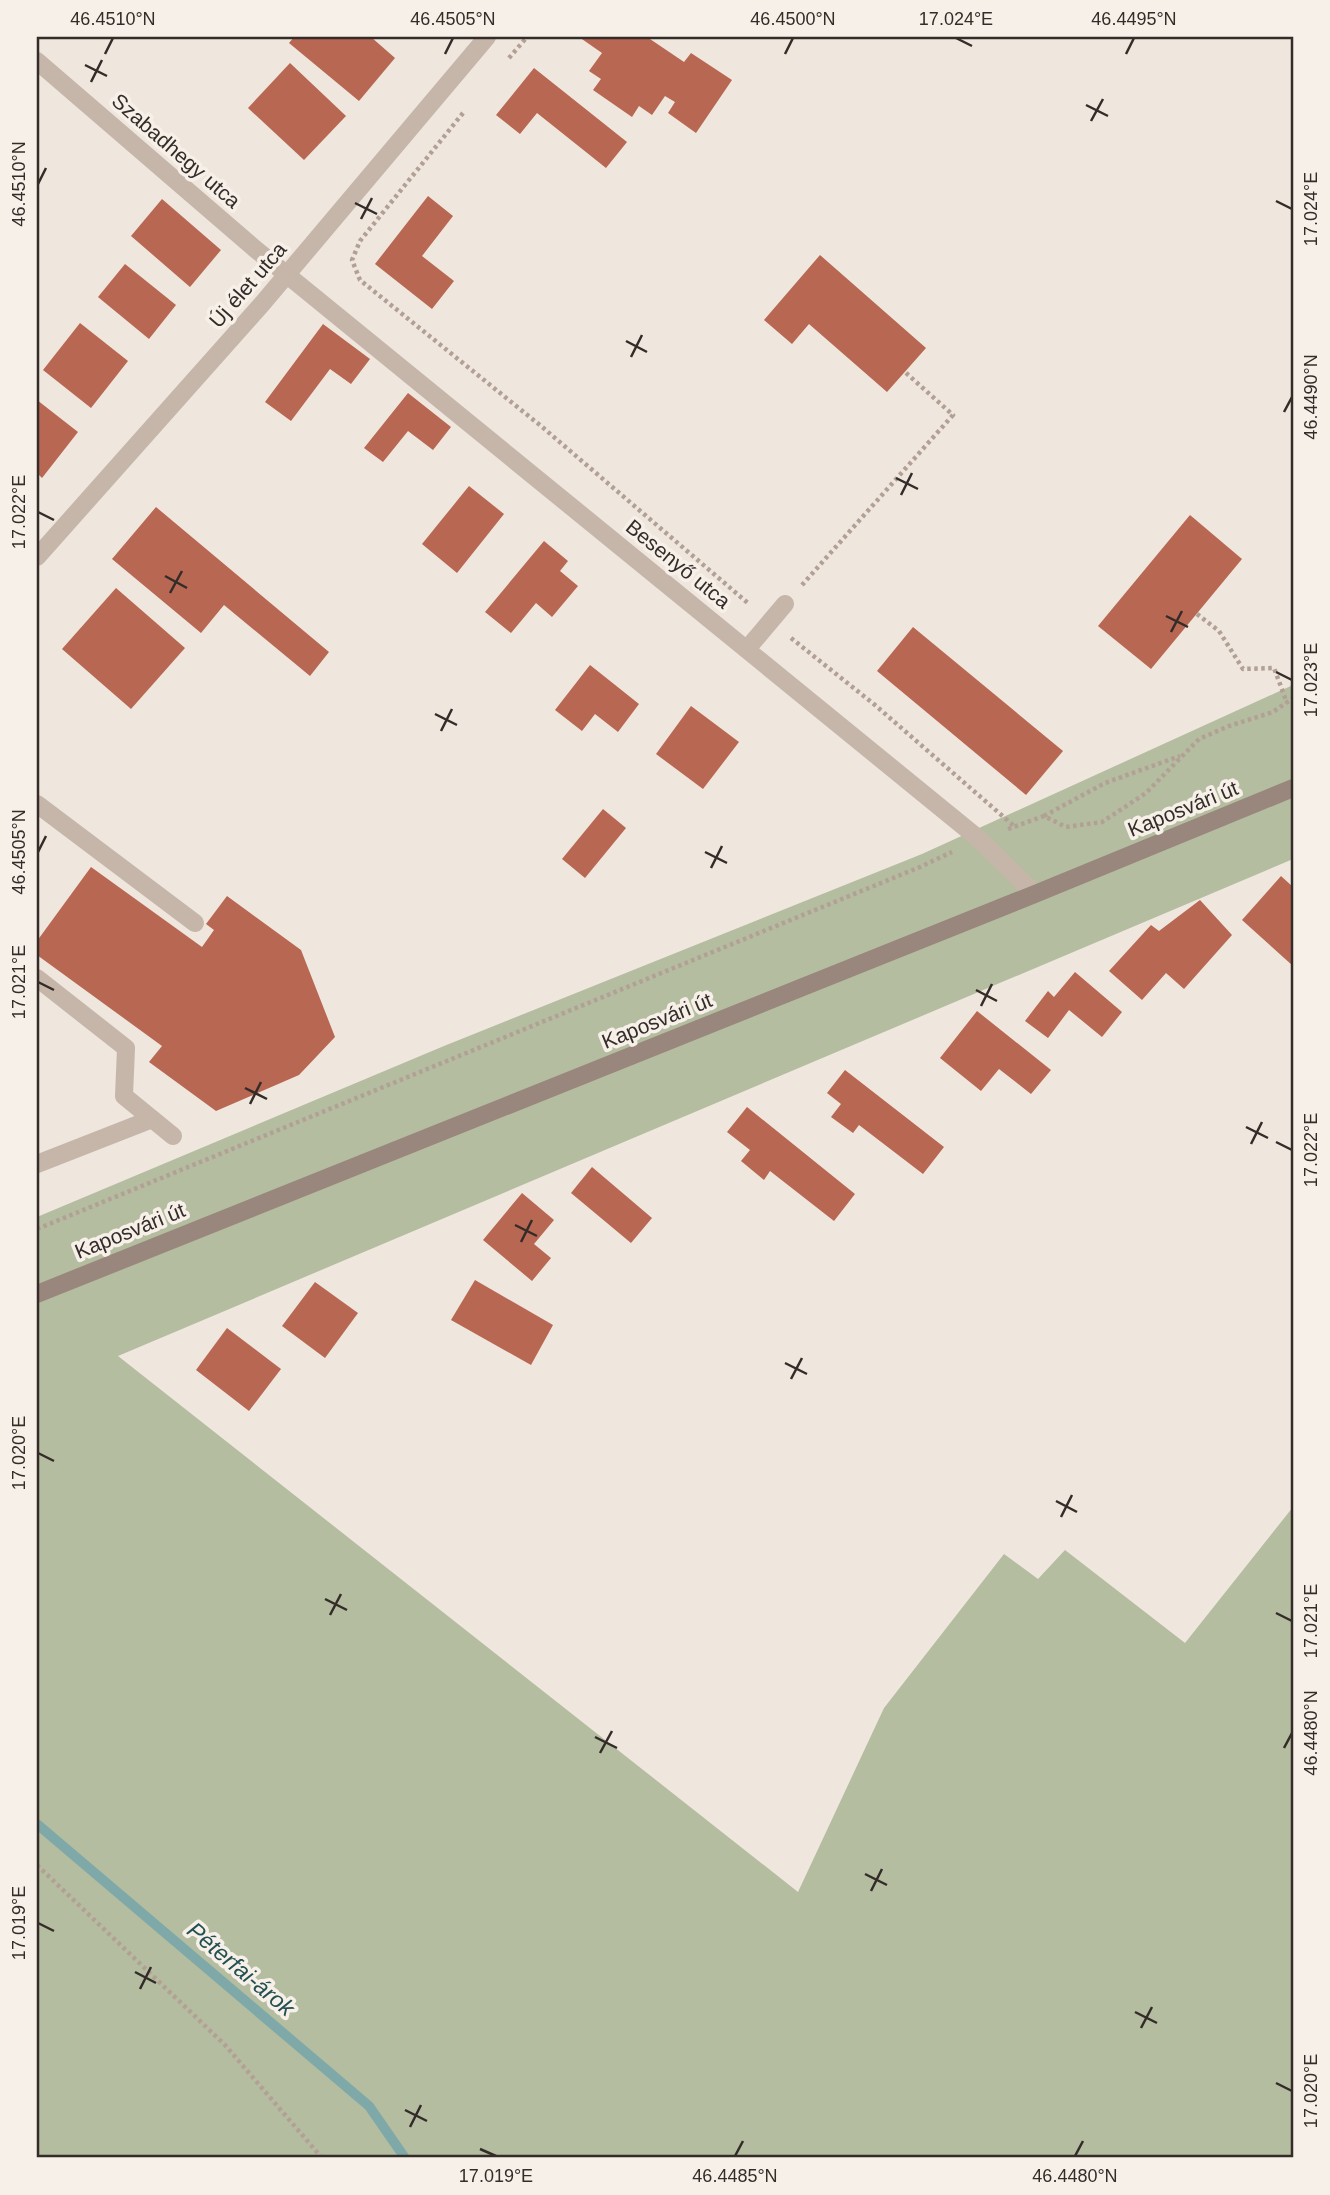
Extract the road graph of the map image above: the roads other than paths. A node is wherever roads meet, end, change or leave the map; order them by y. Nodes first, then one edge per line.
1 (487, 37) edge
2 (37, 61) edge
3 (286, 275) junction
4 (37, 557) edge
5 (785, 604) road end
6 (747, 649) junction
7 (1293, 788) edge
8 (37, 804) edge
9 (1035, 894) junction
10 (195, 923) dead end
11 (37, 978) edge
12 (152, 1119) junction
13 (173, 1136) dead end
14 (37, 1164) edge
15 (37, 1294) edge

1 - 3 street, Új élet utca
2 - 3 street, Szabadhegy utca
3 - 4 street, Új élet utca
3 - 6 street, Besenyő utca
5 - 6 street
6 - 9 street, Besenyő utca
7 - 9 main road, Kaposvári út
8 - 10 street
9 - 15 main road, Kaposvári út
11 - 12 street
12 - 13 street
12 - 14 street

